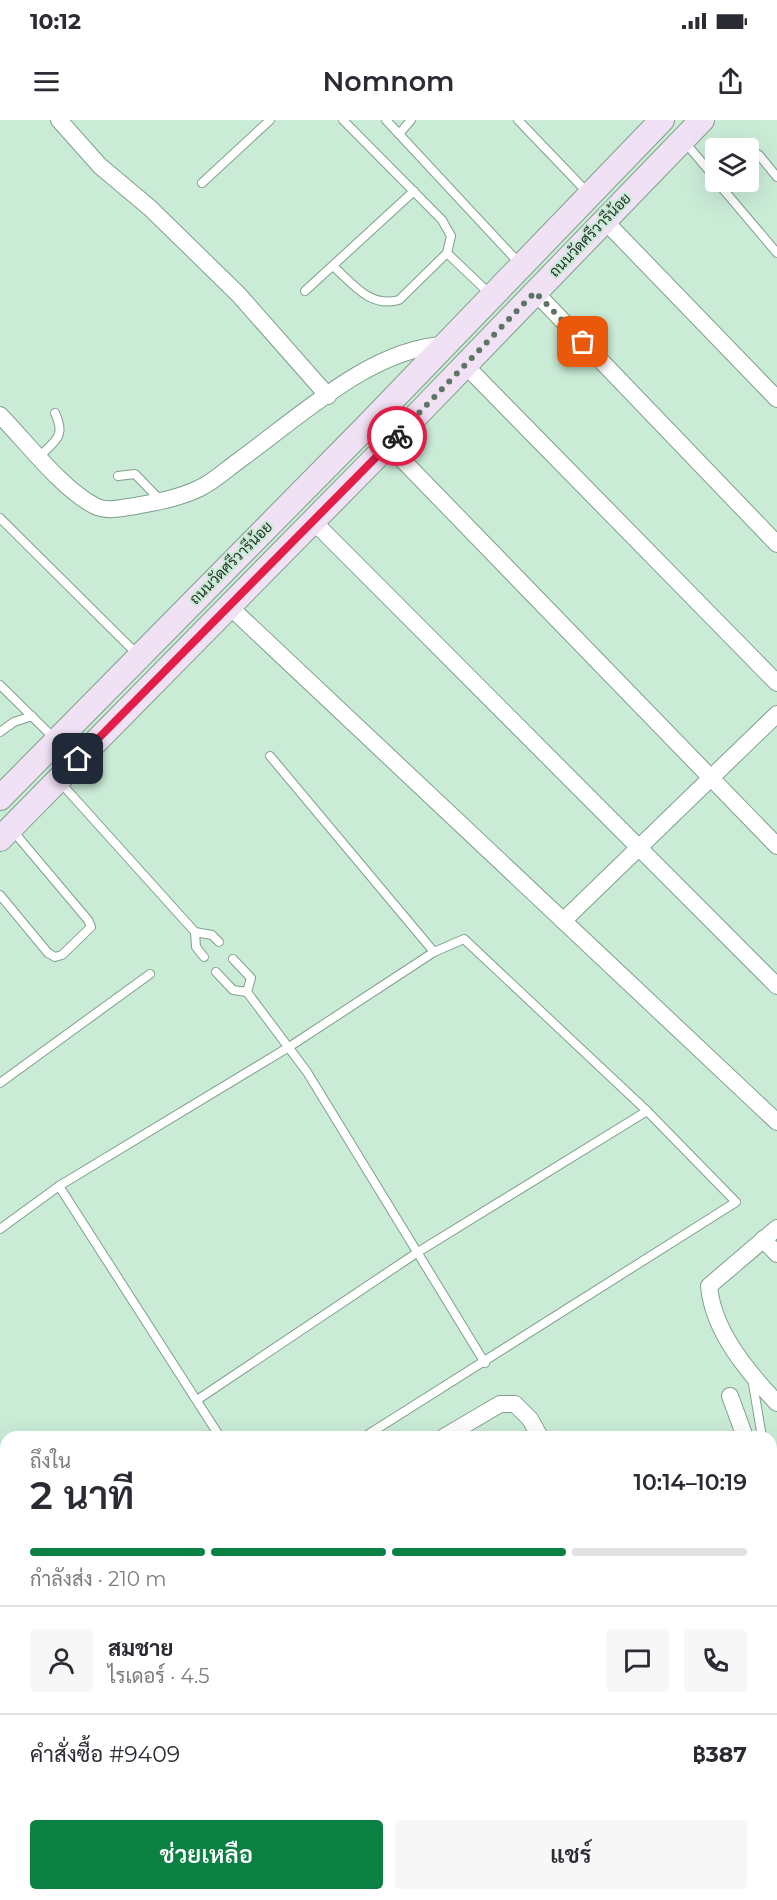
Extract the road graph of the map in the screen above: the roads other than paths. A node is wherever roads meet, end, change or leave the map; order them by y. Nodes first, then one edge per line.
1 (59, 120) edge
2 (270, 120) edge
3 (343, 120) edge
4 (386, 120) edge
5 (411, 120) edge
6 (518, 120) edge
7 (662, 120) edge
8 (702, 120) edge
9 (399, 134) junction
10 (683, 140) junction
11 (759, 155) edge
12 (705, 165) edge
13 (777, 177) edge
14 (202, 183) dead end
15 (414, 191) junction
16 (728, 192) edge
17 (589, 195) junction
18 (604, 220) junction
19 (447, 253) junction
20 (777, 253) edge
21 (521, 265) junction
22 (333, 266) junction
23 (305, 291) dead end
24 (535, 292) junction
25 (491, 295) junction
26 (443, 345) junction
27 (464, 364) junction
28 (328, 396) junction
29 (777, 399) edge
30 (54, 413) dead end
31 (0, 415) edge
32 (388, 446) junction
33 (40, 456) junction
34 (118, 476) dead end
35 (162, 502) junction
36 (0, 518) edge
37 (313, 521) junction
38 (777, 544) edge
39 (229, 606) junction
40 (139, 656) junction
41 (777, 682) edge
42 (0, 685) edge
43 (777, 714) edge
44 (32, 716) junction
45 (0, 732) edge
46 (57, 740) junction
47 (270, 756) dead end
48 (710, 777) junction
49 (58, 780) junction
50 (0, 798) edge
51 (5, 834) edge
52 (777, 846) edge
53 (638, 848) junction
54 (0, 895) edge
55 (563, 921) junction
56 (195, 932) junction
57 (219, 942) dead end
58 (434, 952) junction
59 (204, 957) dead end
60 (233, 959) dead end
61 (216, 972) dead end
62 (150, 974) dead end
63 (777, 986) edge
64 (247, 992) junction
65 (289, 1047) junction
66 (0, 1083) edge
67 (647, 1111) junction
68 (777, 1122) edge
69 (59, 1186) junction
70 (0, 1228) edge
71 (777, 1228) edge
72 (763, 1239) junction
73 (418, 1252) junction
74 (777, 1254) edge
75 (485, 1363) junction
76 (751, 1376) junction
77 (730, 1396) dead end
78 (197, 1400) junction
79 (777, 1403) edge
80 (216, 1431) edge
81 (374, 1431) edge
82 (454, 1431) edge
83 (537, 1431) edge
84 (742, 1431) edge
85 (761, 1431) edge

1 - 28 street
2 - 14 lane
3 - 15 lane
4 - 9 lane
5 - 9 lane
6 - 17 lane
7 - 17 main road, ถนนวัดศรีวารีน้อย
8 - 10 main road, ถนนวัดศรีวารีน้อย
9 - 21 lane
10 - 12 lane
10 - 18 main road, ถนนวัดศรีวารีน้อย
11 - 13 lane
15 - 19 lane
15 - 22 lane
16 - 20 lane
17 - 21 main road, ถนนวัดศรีวารีน้อย
18 - 24 main road, ถนนวัดศรีวารีน้อย
18 - 29 street
19 - 22 lane
19 - 25 lane
21 - 25 main road, ถนนวัดศรีวารีน้อย
22 - 23 lane
24 - 27 main road, ถนนวัดศรีวารีน้อย
24 - 38 street
25 - 26 main road, ถนนวัดศรีวารีน้อย
26 - 28 street
26 - 40 main road, ถนนวัดศรีวารีน้อย
27 - 32 main road, ถนนวัดศรีวารีน้อย
27 - 41 street
28 - 35 street
30 - 33 lane
31 - 33 street
32 - 37 main road, ถนนวัดศรีวารีน้อย
32 - 48 street
33 - 35 street
34 - 35 lane
36 - 40 lane
37 - 39 main road, ถนนวัดศรีวารีน้อย
37 - 53 street
39 - 49 main road, ถนนวัดศรีวารีน้อย
39 - 55 street
40 - 46 main road, ถนนวัดศรีวารีน้อย
42 - 44 lane
43 - 48 street
44 - 45 lane
44 - 46 lane
46 - 50 main road, ถนนวัดศรีวารีน้อย
47 - 58 lane
48 - 52 street
48 - 53 street
49 - 51 main road, ถนนวัดศรีวารีน้อย
49 - 56 lane
51 - 54 lane
53 - 55 street
53 - 63 street
55 - 68 street
56 - 57 lane
56 - 59 lane
58 - 65 lane
58 - 67 lane
60 - 64 lane
61 - 64 lane
62 - 66 lane
64 - 65 lane
65 - 69 lane
65 - 73 lane
67 - 73 lane
67 - 75 lane
69 - 70 lane
69 - 78 lane
71 - 72 street
72 - 74 street
72 - 76 street
73 - 75 lane
73 - 78 lane
75 - 81 lane
76 - 79 street
76 - 85 lane
77 - 84 street
78 - 80 lane
82 - 83 street

